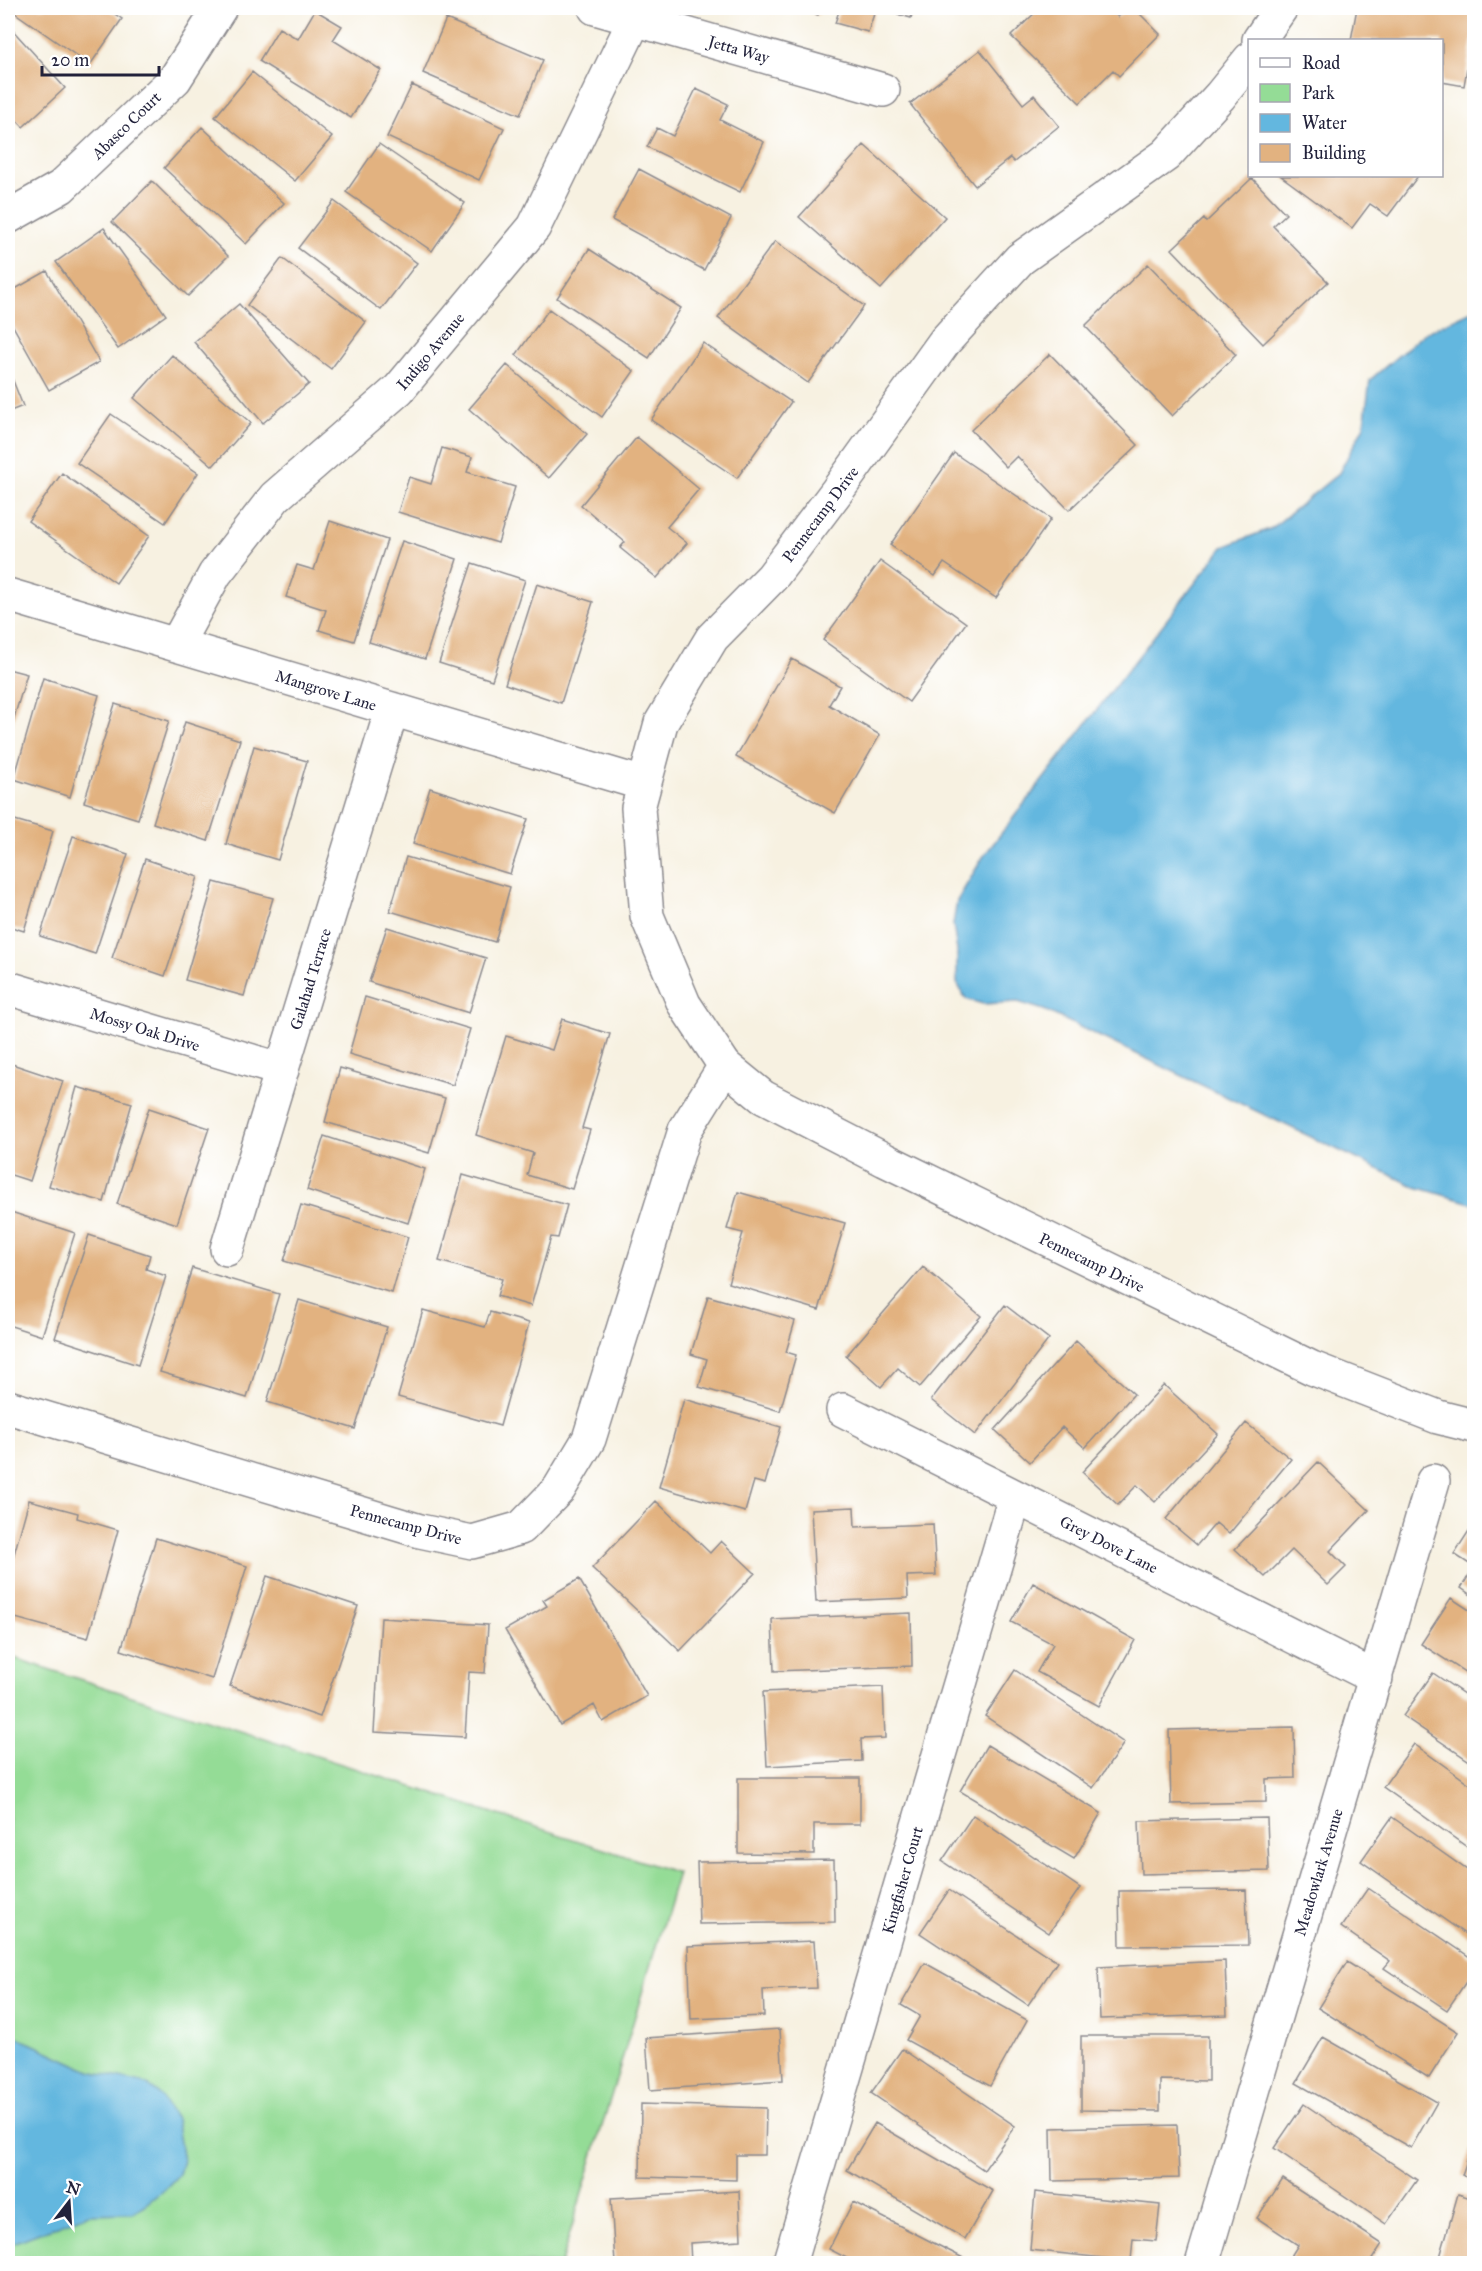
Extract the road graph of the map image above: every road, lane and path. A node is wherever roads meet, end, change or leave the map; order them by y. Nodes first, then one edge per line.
1 (219, 8) edge
2 (595, 8) edge
3 (1281, 8) edge
4 (635, 19) junction
5 (1260, 39) edge
6 (1248, 61) edge
7 (883, 90) dead end
8 (8, 217) edge
9 (8, 595) edge
10 (176, 645) junction
11 (392, 709) junction
12 (644, 784) junction
13 (8, 988) edge
14 (725, 1066) junction
15 (282, 1070) junction
16 (227, 1249) dead end
17 (8, 1407) edge
18 (843, 1410) dead end
19 (1474, 1426) edge
20 (1433, 1481) dead end
21 (1015, 1497) junction
22 (1376, 1678) junction
23 (789, 2264) edge
24 (1202, 2264) edge

1 - 8 street, Abasco Court
2 - 4 street, Jetta Way
3 - 5 street
4 - 7 street, Jetta Way
4 - 10 street, Indigo Avenue
6 - 12 street, Pennecamp Drive
9 - 10 street, Mangrove Lane
10 - 11 street, Mangrove Lane
11 - 12 street, Mangrove Lane
11 - 15 street, Galahad Terrace
12 - 14 street, Pennecamp Drive
13 - 15 street, Mossy Oak Drive
14 - 17 street, Pennecamp Drive
14 - 19 street, Pennecamp Drive
15 - 16 street, Galahad Terrace
18 - 21 street, Grey Dove Lane
20 - 22 street, Meadowlark Avenue
21 - 22 street, Grey Dove Lane
21 - 23 street, Kingfisher Court
22 - 24 street, Meadowlark Avenue

